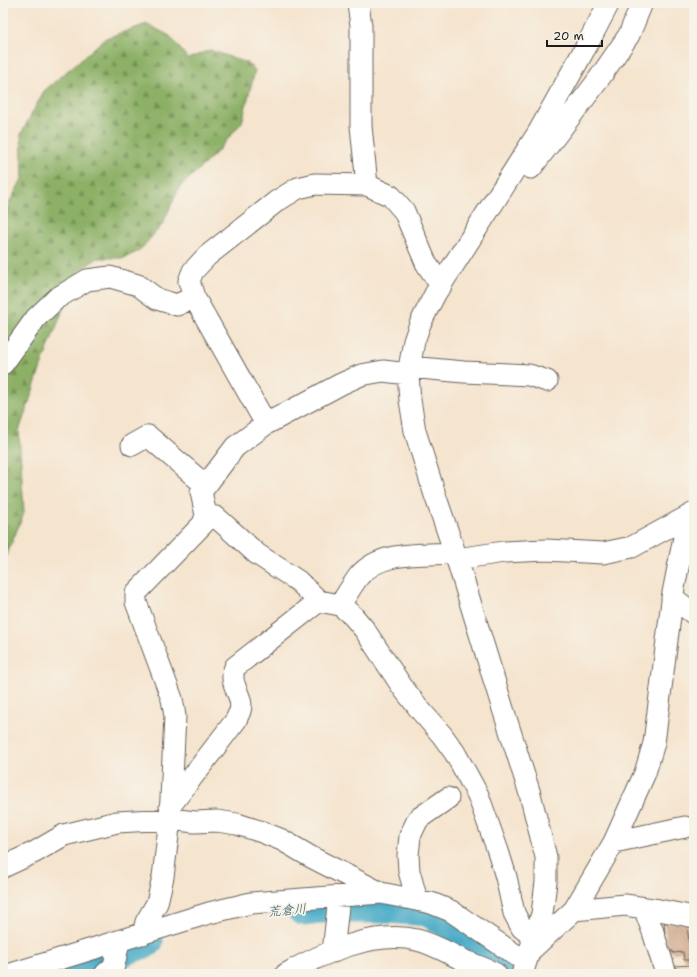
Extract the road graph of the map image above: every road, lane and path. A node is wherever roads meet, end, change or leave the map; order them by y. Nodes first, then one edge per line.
1 (358, 3) edge
2 (609, 3) edge
3 (642, 3) edge
4 (367, 185) junction
5 (495, 203) junction
6 (441, 286) junction
7 (194, 297) junction
8 (3, 364) edge
9 (408, 371) junction
10 (546, 381) dead end
11 (266, 424) junction
12 (132, 446) dead end
13 (205, 486) junction
14 (206, 515) junction
15 (691, 515) edge
16 (456, 556) junction
17 (672, 597) junction
18 (319, 601) junction
19 (340, 605) junction
20 (694, 614) edge
21 (448, 798) dead end
22 (170, 813) junction
23 (685, 827) dead end
24 (614, 842) junction
25 (3, 867) edge
26 (382, 893) junction
27 (339, 897) junction
28 (418, 900) junction
29 (644, 908) junction
30 (574, 910) junction
31 (694, 917) edge
32 (143, 934) junction
33 (119, 942) junction
34 (333, 952) junction
35 (528, 958) edge
36 (293, 972) edge
37 (11, 974) edge
38 (105, 974) edge
39 (496, 974) edge
40 (666, 974) edge

1 - 4 street
2 - 5 street
3 - 5 street
4 - 6 street
4 - 7 street
5 - 6 street
6 - 9 street
7 - 8 street
7 - 11 street
9 - 10 street
9 - 11 street
9 - 16 street
11 - 13 street
12 - 13 street
13 - 14 street
14 - 18 street
14 - 22 street
15 - 16 street
15 - 17 street
16 - 19 street
16 - 35 street
17 - 20 street
17 - 24 street
18 - 19 street
18 - 22 street
19 - 35 street
21 - 28 street
22 - 25 street
22 - 26 street
22 - 32 street
23 - 24 street
24 - 30 street
26 - 27 street
26 - 28 street
27 - 32 street
27 - 34 street
28 - 35 street
29 - 30 street
29 - 31 street
29 - 40 street
30 - 35 street
32 - 33 street
33 - 37 street
33 - 38 street
34 - 36 street
34 - 39 street

